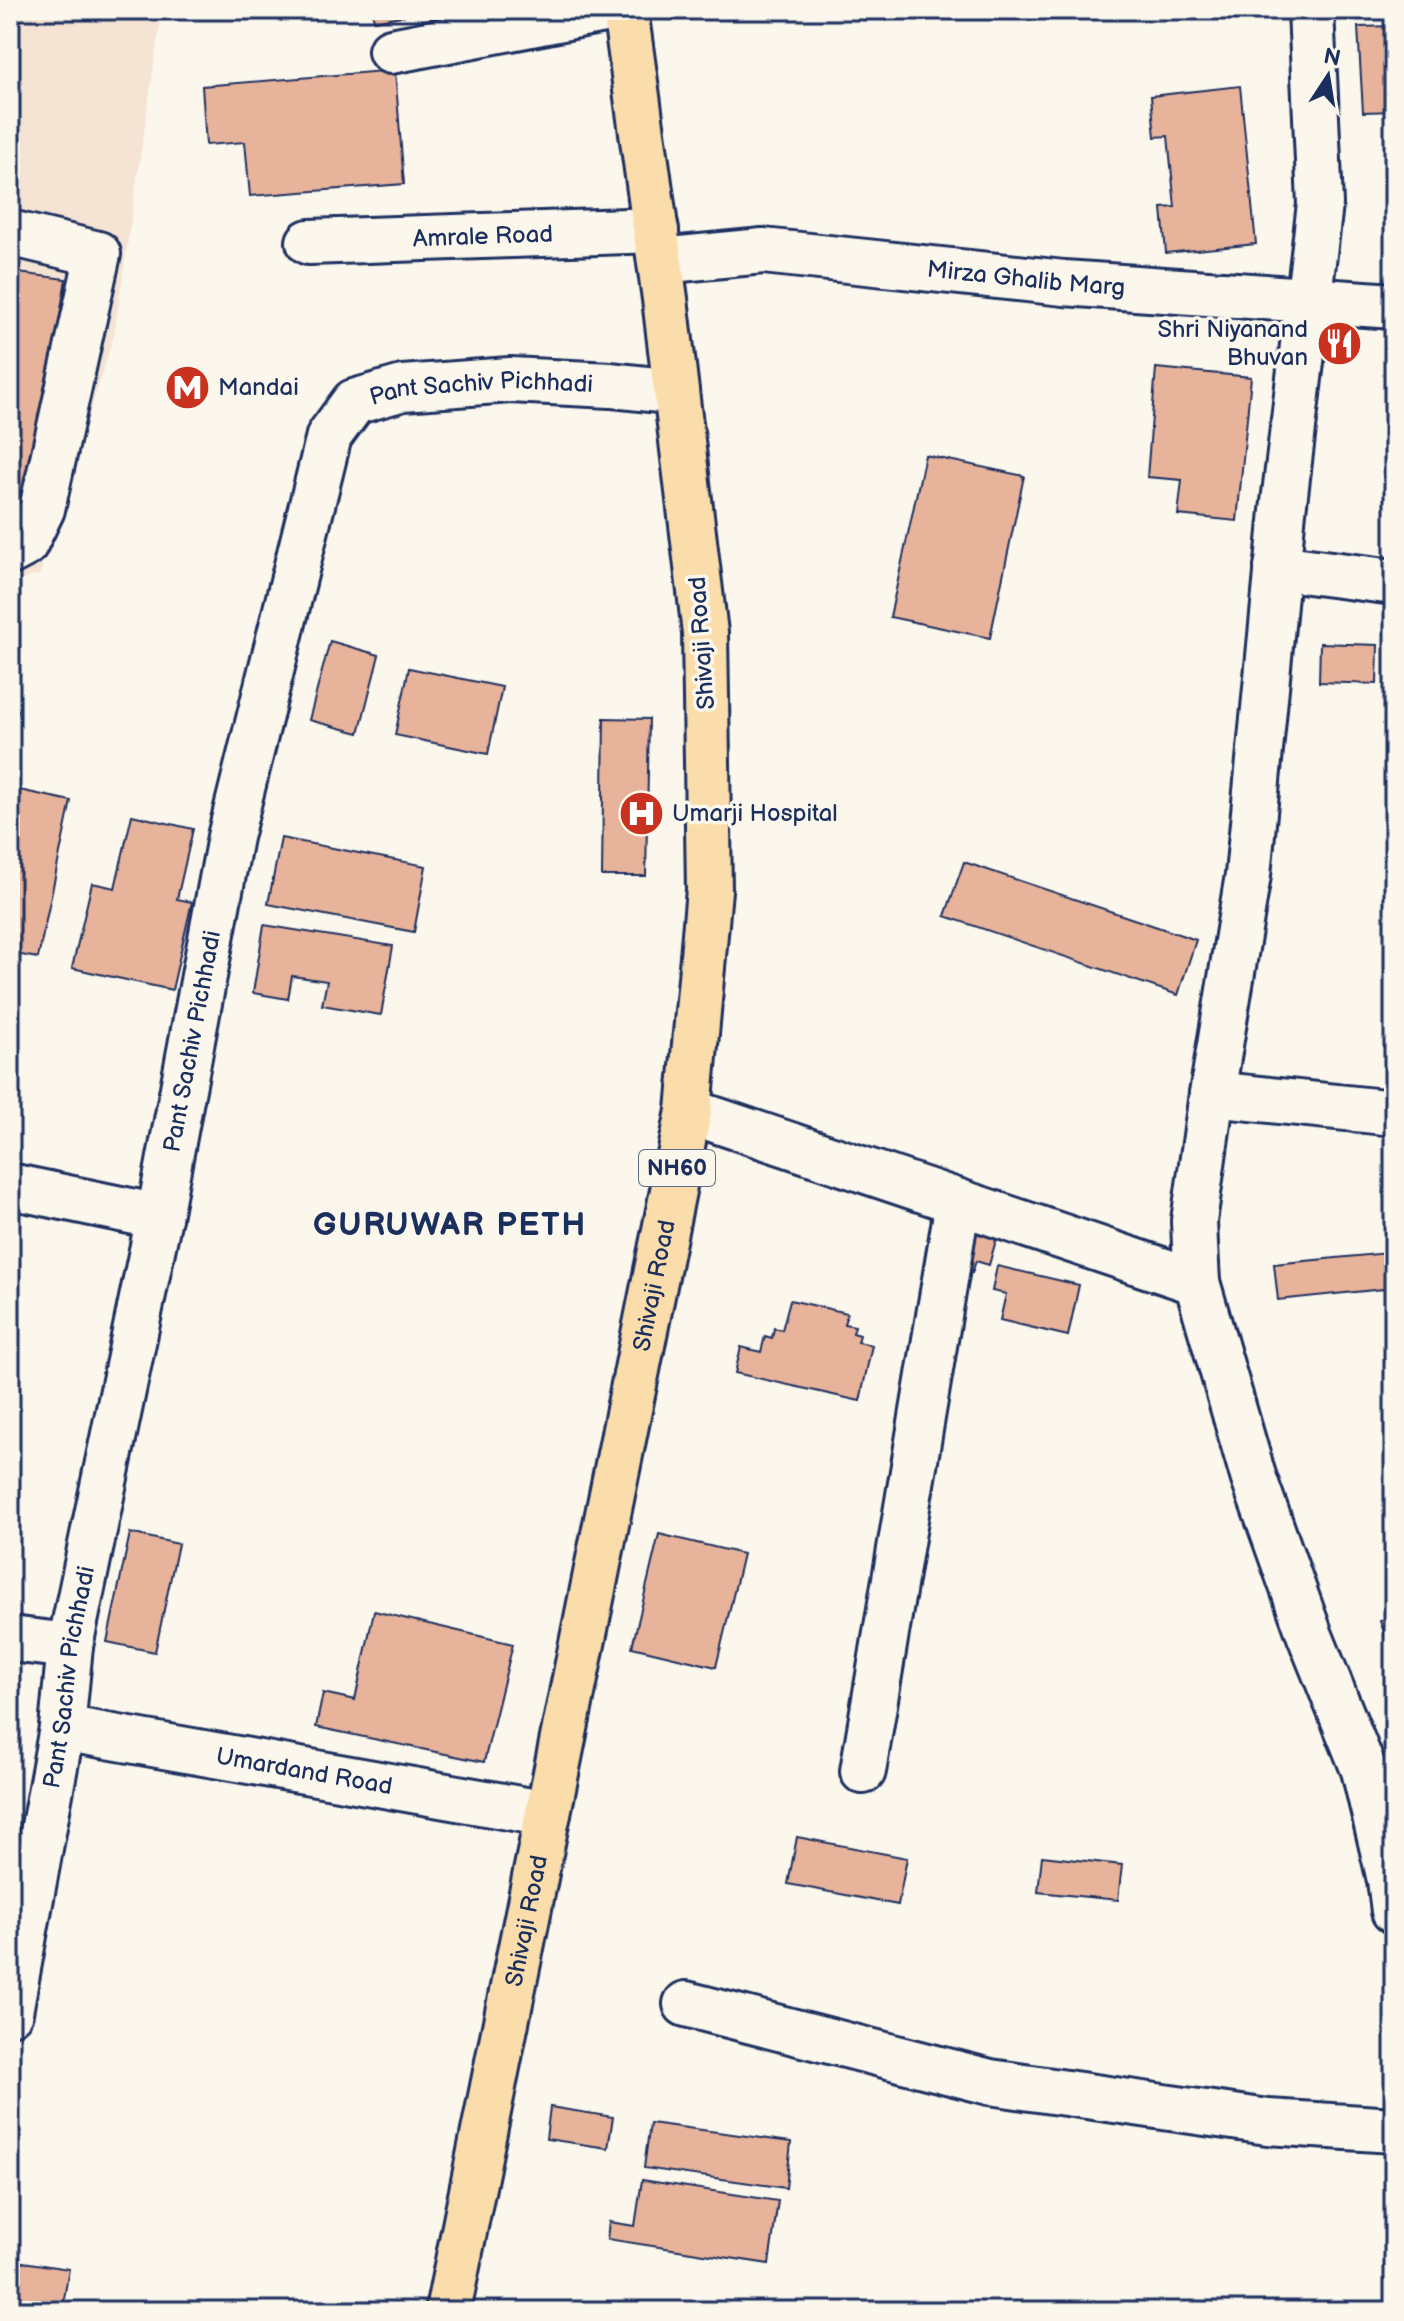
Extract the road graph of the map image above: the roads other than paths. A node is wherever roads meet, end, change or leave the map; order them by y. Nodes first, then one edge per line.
1 (604, 10) edge
2 (625, 10) edge
3 (1311, 10) edge
4 (391, 51) dead end
5 (10, 233) edge
6 (309, 242) dead end
7 (658, 246) junction
8 (1309, 300) junction
9 (1394, 306) edge
10 (676, 392) junction
11 (10, 552) edge
12 (1277, 567) junction
13 (1394, 582) edge
14 (1212, 1094) junction
15 (689, 1111) junction
16 (1394, 1113) edge
17 (10, 1186) edge
18 (958, 1202) junction
19 (159, 1217) junction
20 (1197, 1282) junction
21 (10, 1639) edge
22 (70, 1646) junction
23 (62, 1728) junction
24 (863, 1771) dead end
25 (548, 1814) junction
26 (1394, 1911) edge
27 (686, 2004) dead end
28 (10, 2012) edge
29 (1394, 2130) edge
30 (448, 2311) edge

1 - 4 street
2 - 7 highway, Shivaji Road / NH60
3 - 8 street
5 - 11 street
6 - 7 street, Amrale Road
7 - 8 street, Mirza Ghalib Marg
7 - 10 highway, Shivaji Road / NH60
8 - 9 street, Mirza Ghalib Marg
8 - 12 street
10 - 15 highway, Shivaji Road / NH60
10 - 19 street, Pant Sachiv Pichhadi
12 - 13 street
12 - 14 street
14 - 16 street
14 - 20 street
15 - 18 street
15 - 25 highway, Shivaji Road / NH60
17 - 19 street
18 - 20 street
18 - 24 street
19 - 22 street, Pant Sachiv Pichhadi
20 - 26 street
21 - 22 street
22 - 23 street, Pant Sachiv Pichhadi
23 - 25 street, Umardand Road
23 - 28 street, Pant Sachiv Pichhadi
25 - 30 highway, Shivaji Road / NH60
27 - 29 street

